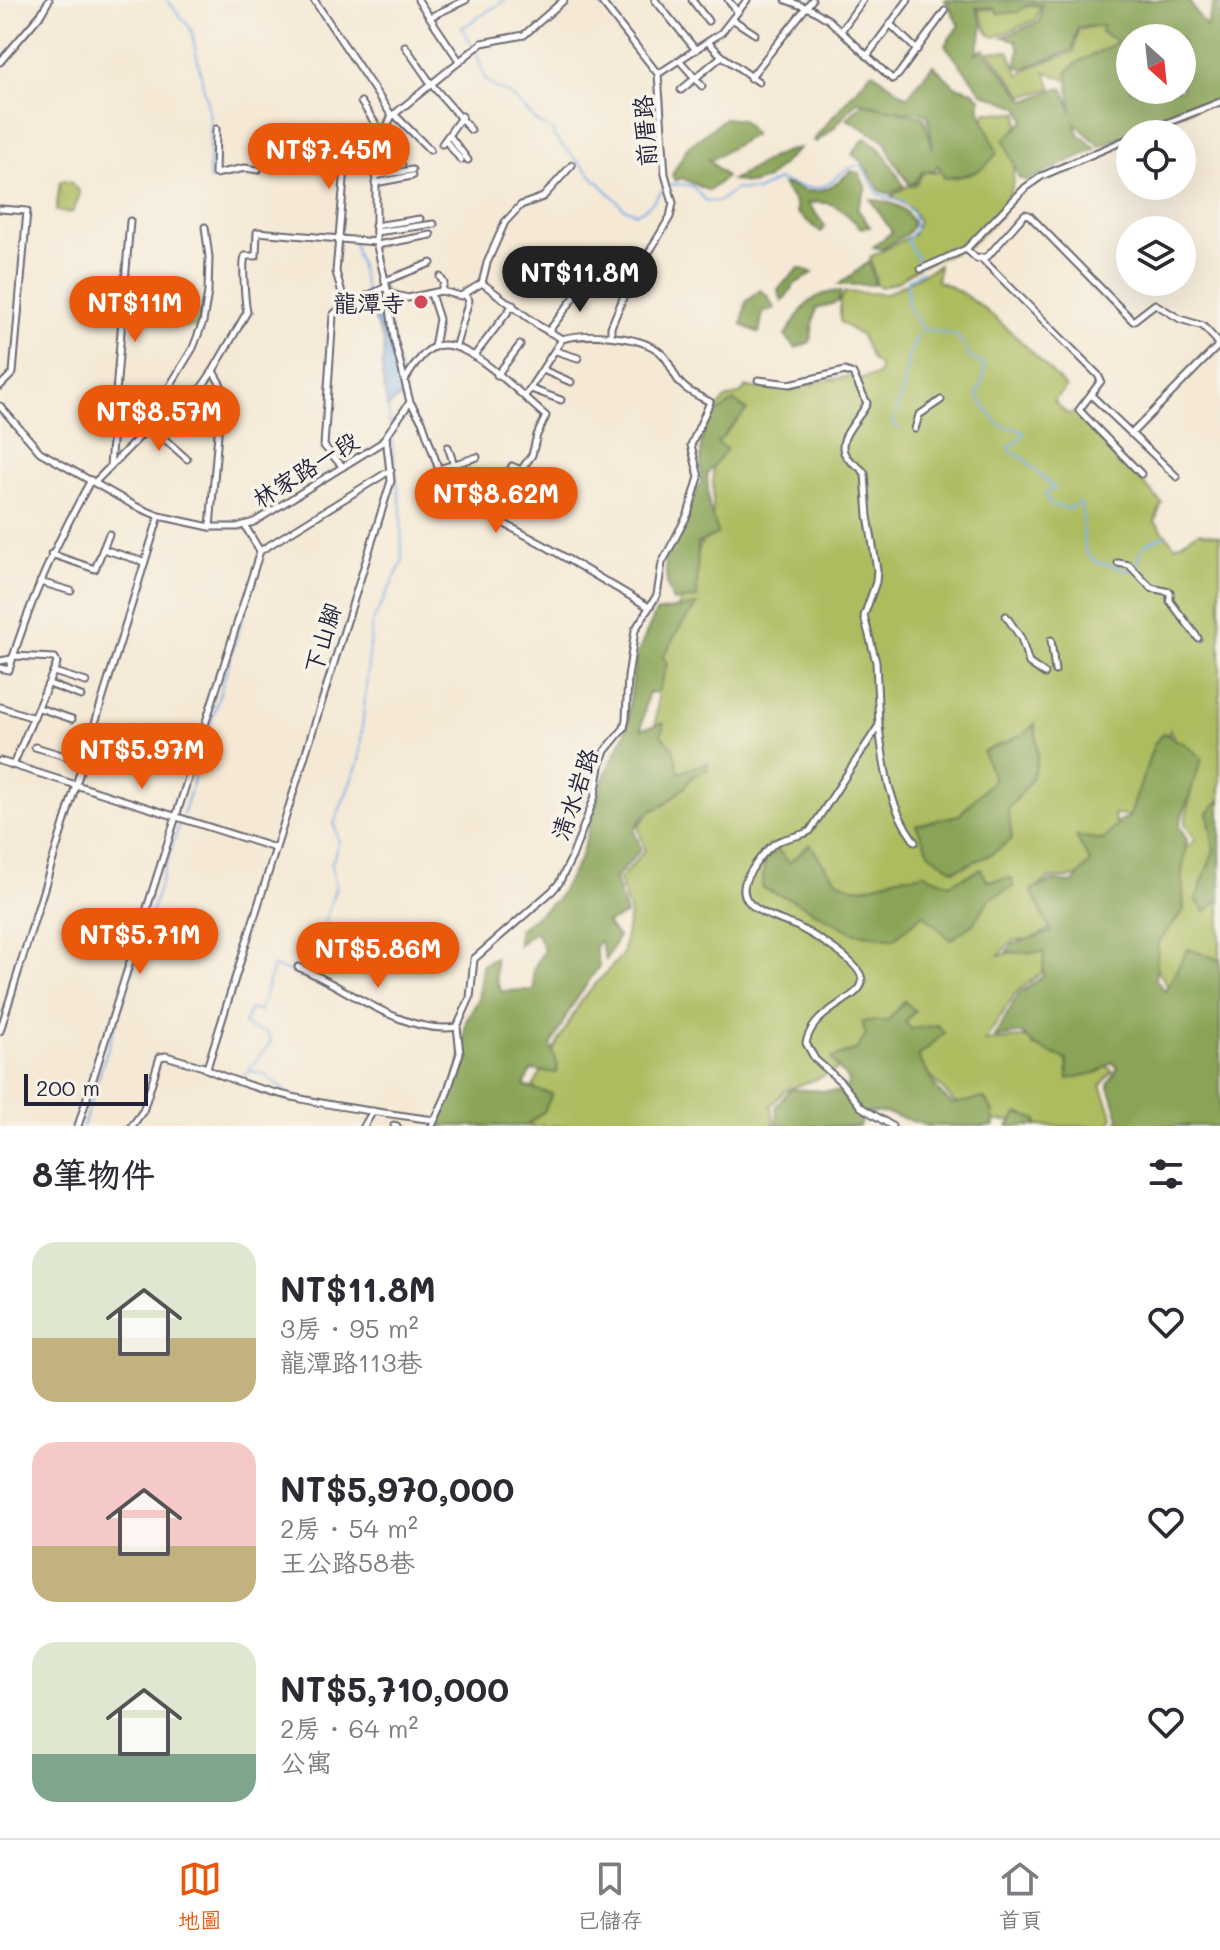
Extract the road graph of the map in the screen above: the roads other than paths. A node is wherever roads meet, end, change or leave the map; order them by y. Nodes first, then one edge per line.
1 (49, 0) edge
2 (314, 0) edge
3 (418, 0) edge
4 (466, 0) edge
5 (564, 0) edge
6 (600, 0) edge
7 (655, 0) edge
8 (692, 0) edge
9 (728, 0) edge
10 (747, 0) edge
11 (786, 0) edge
12 (812, 0) edge
13 (863, 0) edge
14 (908, 0) edge
15 (806, 8) junction
16 (737, 11) junction
17 (945, 11) dead end
18 (430, 17) junction
19 (732, 19) junction
20 (708, 21) dead end
21 (891, 25) junction
22 (841, 31) junction
23 (755, 34) dead end
24 (708, 42) junction
25 (405, 46) dead end
26 (696, 50) junction
27 (917, 50) junction
28 (722, 56) junction
29 (867, 56) junction
30 (680, 61) junction
31 (0, 62) edge
32 (460, 62) junction
33 (658, 74) junction
34 (750, 78) junction
35 (696, 80) junction
36 (759, 82) dead end
37 (432, 85) junction
38 (702, 86) dead end
39 (681, 90) dead end
40 (361, 102) dead end
41 (1220, 102) edge
42 (393, 115) junction
43 (462, 116) junction
44 (1174, 120) edge
45 (216, 129) dead end
46 (471, 130) dead end
47 (382, 133) junction
48 (1116, 144) edge
49 (347, 145) dead end
50 (430, 150) dead end
51 (399, 153) dead end
52 (376, 156) junction
53 (464, 160) dead end
54 (402, 165) dead end
55 (572, 165) dead end
56 (258, 170) dead end
57 (412, 173) dead end
58 (375, 176) junction
59 (0, 209) edge
60 (420, 219) dead end
61 (130, 221) dead end
62 (434, 224) dead end
63 (205, 227) dead end
64 (375, 229) junction
65 (431, 235) dead end
66 (338, 240) junction
67 (377, 244) junction
68 (966, 249) junction
69 (981, 258) junction
70 (431, 263) dead end
71 (923, 268) dead end
72 (440, 277) dead end
73 (589, 278) dead end
74 (482, 283) junction
75 (386, 287) junction
76 (441, 291) junction
77 (431, 294) junction
78 (465, 295) junction
79 (513, 305) junction
80 (346, 307) junction
81 (548, 332) junction
82 (611, 335) junction
83 (562, 339) junction
84 (456, 345) junction
85 (520, 345) dead end
86 (434, 347) junction
87 (556, 351) junction
88 (474, 356) junction
89 (578, 358) dead end
90 (543, 370) junction
91 (213, 371) junction
92 (497, 375) junction
93 (405, 380) junction
94 (758, 380) dead end
95 (571, 382) dead end
96 (0, 386) edge
97 (531, 389) junction
98 (1091, 395) junction
99 (525, 396) junction
100 (561, 400) dead end
101 (941, 400) dead end
102 (410, 402) junction
103 (0, 406) edge
104 (167, 409) junction
105 (150, 426) junction
106 (915, 429) dead end
107 (1131, 434) junction
108 (386, 437) junction
109 (448, 447) dead end
110 (477, 457) dead end
111 (187, 459) dead end
112 (454, 464) junction
113 (110, 466) junction
114 (343, 467) junction
115 (439, 469) junction
116 (391, 470) junction
117 (1141, 474) dead end
118 (1177, 477) dead end
119 (493, 480) dead end
120 (93, 481) junction
121 (488, 514) junction
122 (159, 516) junction
123 (245, 526) junction
124 (210, 527) junction
125 (109, 534) dead end
126 (103, 549) junction
127 (260, 551) junction
128 (51, 554) junction
129 (144, 562) junction
130 (1118, 563) dead end
131 (40, 582) junction
132 (71, 591) dead end
133 (649, 607) junction
134 (1006, 616) dead end
135 (1198, 638) dead end
136 (1051, 640) dead end
137 (12, 657) junction
138 (0, 661) edge
139 (0, 668) edge
140 (1055, 671) dead end
141 (54, 672) junction
142 (1045, 674) dead end
143 (86, 682) dead end
144 (49, 684) junction
145 (81, 696) dead end
146 (0, 707) edge
147 (39, 708) junction
148 (34, 718) junction
149 (72, 719) dead end
150 (879, 725) junction
151 (35, 747) dead end
152 (0, 761) edge
153 (82, 761) junction
154 (13, 766) junction
155 (74, 785) junction
156 (175, 818) junction
157 (915, 842) dead end
158 (275, 848) junction
159 (298, 967) dead end
160 (457, 1027) junction
161 (0, 1031) edge
162 (205, 1069) junction
163 (373, 1111) junction
164 (433, 1123) edge
165 (78, 1126) edge
166 (132, 1126) edge
167 (364, 1126) edge
168 (892, 1126) edge

1 - 31 street
2 - 42 street
3 - 18 street
4 - 18 street
5 - 32 street
6 - 33 street, 前厝路
7 - 26 street
8 - 20 street
9 - 16 street
10 - 16 street
11 - 15 street
12 - 15 street
13 - 22 street
14 - 21 street
15 - 22 street
15 - 34 street
16 - 19 street
17 - 27 street
18 - 32 street
19 - 23 street
19 - 24 street
21 - 27 street
21 - 29 street
22 - 29 street
24 - 26 street
24 - 28 street
25 - 37 street
26 - 30 street
27 - 29 street
28 - 34 street
28 - 35 street
30 - 33 street
30 - 35 street
32 - 37 street
33 - 82 street, 前厝路
34 - 36 street
35 - 38 street
35 - 39 street
37 - 42 street
37 - 43 street
40 - 47 street
41 - 44 street
42 - 47 street
42 - 50 street
43 - 46 street
43 - 53 street
45 - 56 street
47 - 52 street
48 - 68 street
49 - 66 street
51 - 52 street
52 - 58 street
54 - 58 street
55 - 74 street
57 - 58 street
58 - 64 street
59 - 96 street
60 - 64 street
61 - 113 street
62 - 64 street
63 - 104 street
64 - 67 street
65 - 67 street
66 - 67 street
66 - 80 street
66 - 91 street
67 - 75 street
68 - 69 street
68 - 71 street
69 - 98 street
69 - 107 street
70 - 75 street
72 - 76 street
73 - 81 street
74 - 78 street
74 - 79 street
75 - 77 street
75 - 80 street
75 - 93 street
76 - 77 street
76 - 78 street
77 - 86 street
78 - 84 street
79 - 81 street
79 - 88 street
80 - 114 street
81 - 83 street
82 - 83 street
82 - 133 street, 清水岩路
83 - 87 street
84 - 86 street
84 - 88 street
85 - 92 street
86 - 93 street
87 - 89 street
87 - 90 street
88 - 92 street
90 - 95 street
90 - 97 street
91 - 104 street
91 - 124 street
92 - 99 street
93 - 102 street
94 - 150 street
97 - 99 street
97 - 100 street
98 - 107 street
98 - 117 street
99 - 121 street
101 - 106 street
102 - 108 street, 林家路一段
102 - 115 street
103 - 120 street
104 - 105 street
105 - 111 street
105 - 113 street
107 - 118 street
108 - 114 street, 林家路一段
108 - 116 street, 下山腳
109 - 112 street
110 - 112 street
112 - 115 street
112 - 119 street
113 - 120 street
114 - 123 street, 林家路一段
115 - 121 street
116 - 127 street
116 - 158 street, 下山腳
120 - 122 street
120 - 128 street
121 - 133 street
122 - 124 street
122 - 129 street
123 - 124 street
123 - 127 street
125 - 126 street
126 - 128 street
126 - 129 street
127 - 156 street
128 - 131 street
129 - 153 street
130 - 135 street
131 - 132 street
131 - 137 street
133 - 160 street, 清水岩路
134 - 142 street
136 - 140 street
137 - 138 street
137 - 139 street
137 - 141 street
141 - 143 street
141 - 144 street
144 - 145 street
144 - 147 street
146 - 148 street
147 - 148 street
147 - 149 street
148 - 154 street
150 - 157 street
150 - 168 street
151 - 153 street
152 - 154 street
153 - 155 street
154 - 155 street
155 - 156 street
155 - 161 street
156 - 158 street
156 - 165 street
158 - 162 street, 下山腳
159 - 160 street
160 - 164 street, 清水岩路
162 - 163 street
162 - 166 street
163 - 164 street
163 - 167 street

